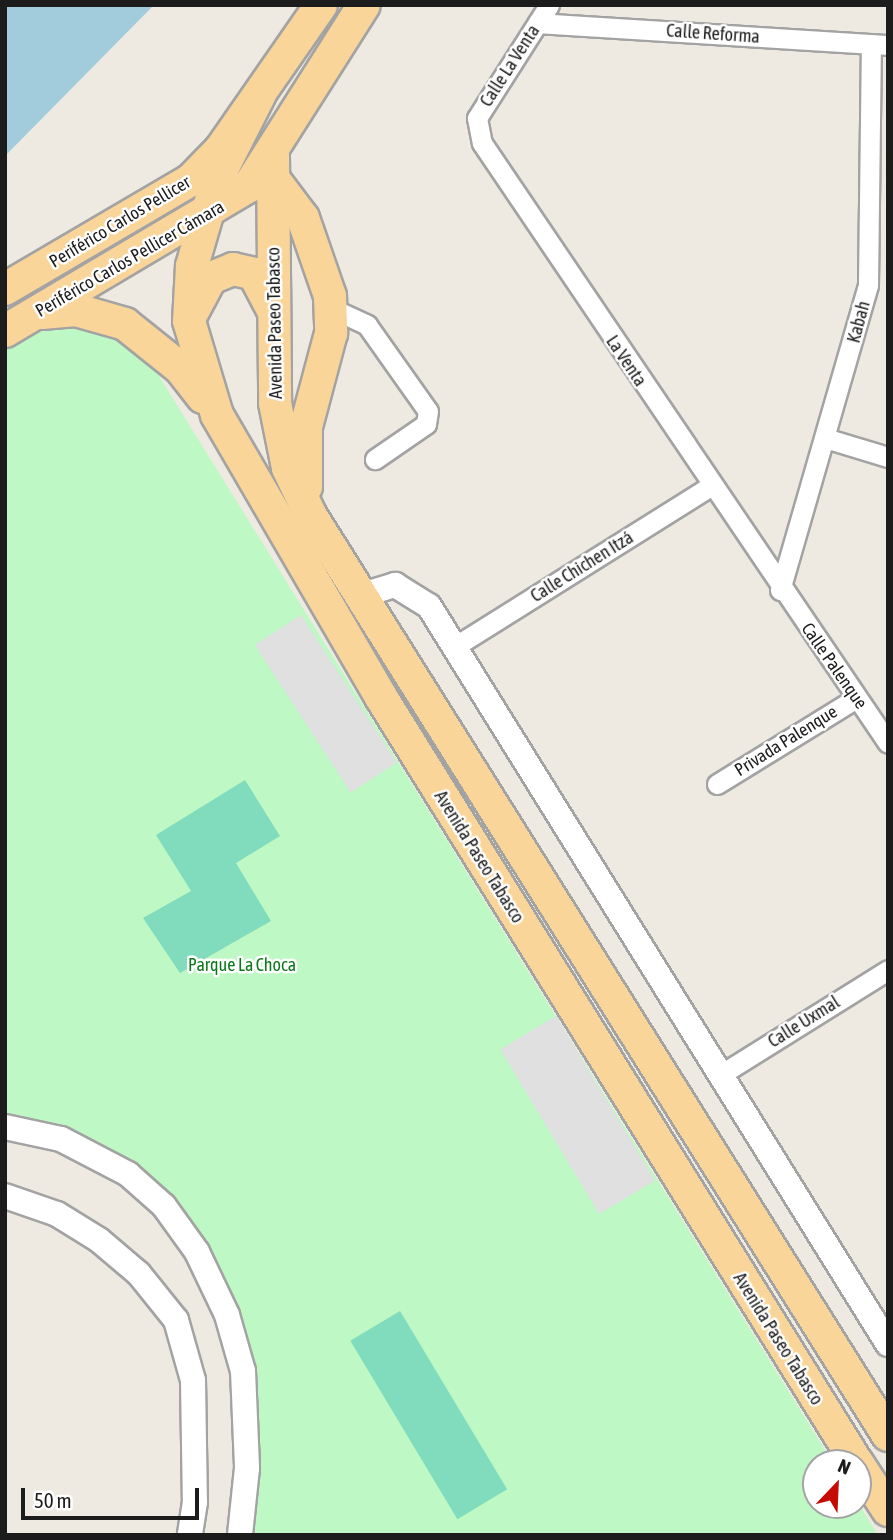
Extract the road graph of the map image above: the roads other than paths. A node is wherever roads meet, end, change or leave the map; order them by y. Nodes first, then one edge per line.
1 (321, 5) edge
2 (364, 5) edge
3 (549, 5) edge
4 (538, 23) junction
5 (880, 44) edge
6 (478, 130) joint
7 (265, 175) junction
8 (205, 178) junction
9 (201, 220) junction
10 (5, 289) edge
11 (331, 308) junction
12 (274, 311) junction
13 (37, 314) junction
14 (189, 321) junction
15 (5, 331) edge
16 (217, 415) junction
17 (825, 438) junction
18 (888, 457) edge
19 (375, 459) dead end
20 (709, 487) junction
21 (311, 516) junction
22 (780, 590) junction
23 (359, 596) junction
24 (454, 647) junction
25 (856, 698) junction
26 (888, 743) edge
27 (717, 785) dead end
28 (888, 970) edge
29 (720, 1075) junction
30 (5, 1127) edge
31 (5, 1196) edge
32 (888, 1344) edge
33 (888, 1435) edge
34 (849, 1449) edge
35 (872, 1485) edge
36 (888, 1510) edge
37 (190, 1535) edge
38 (240, 1535) edge

1 - 8 main road, Periférico Carlos Pellicer
2 - 7 main road, Periférico Carlos Pellicer Cámara
3 - 4 street, Calle La Venta
4 - 5 street, Calle Reforma
4 - 6 street, Calle La Venta
5 - 17 street, Kabah
6 - 20 street, La Venta
7 - 8 main road
7 - 9 main road, Periférico Carlos Pellicer Cámara
7 - 11 main road
7 - 12 main road, Avenida Paseo Tabasco
8 - 9 main road, Avenida Paseo Tabasco
8 - 10 main road, Periférico Carlos Pellicer
9 - 13 main road, Periférico Carlos Pellicer Cámara
9 - 14 main road, Avenida Paseo Tabasco
11 - 19 street
11 - 21 main road
12 - 14 main road
12 - 21 main road, Avenida Paseo Tabasco
13 - 15 main road, Periférico Carlos Pellicer Cámara
13 - 16 main road
14 - 16 main road, Avenida Paseo Tabasco
16 - 34 main road, Avenida Paseo Tabasco
17 - 18 street
17 - 22 street, Kabah
20 - 22 street, La Venta
20 - 24 street, Calle Chichen Itzá
21 - 23 main road, Avenida Paseo Tabasco
22 - 25 street, Calle Palenque
23 - 24 street
23 - 33 main road, Avenida Paseo Tabasco
24 - 29 street
25 - 26 street, Calle Palenque
25 - 27 street, Privada Palenque
28 - 29 street, Calle Uxmal
29 - 32 street
30 - 38 street
31 - 37 street
35 - 36 main road, Avenida Paseo Tabasco

